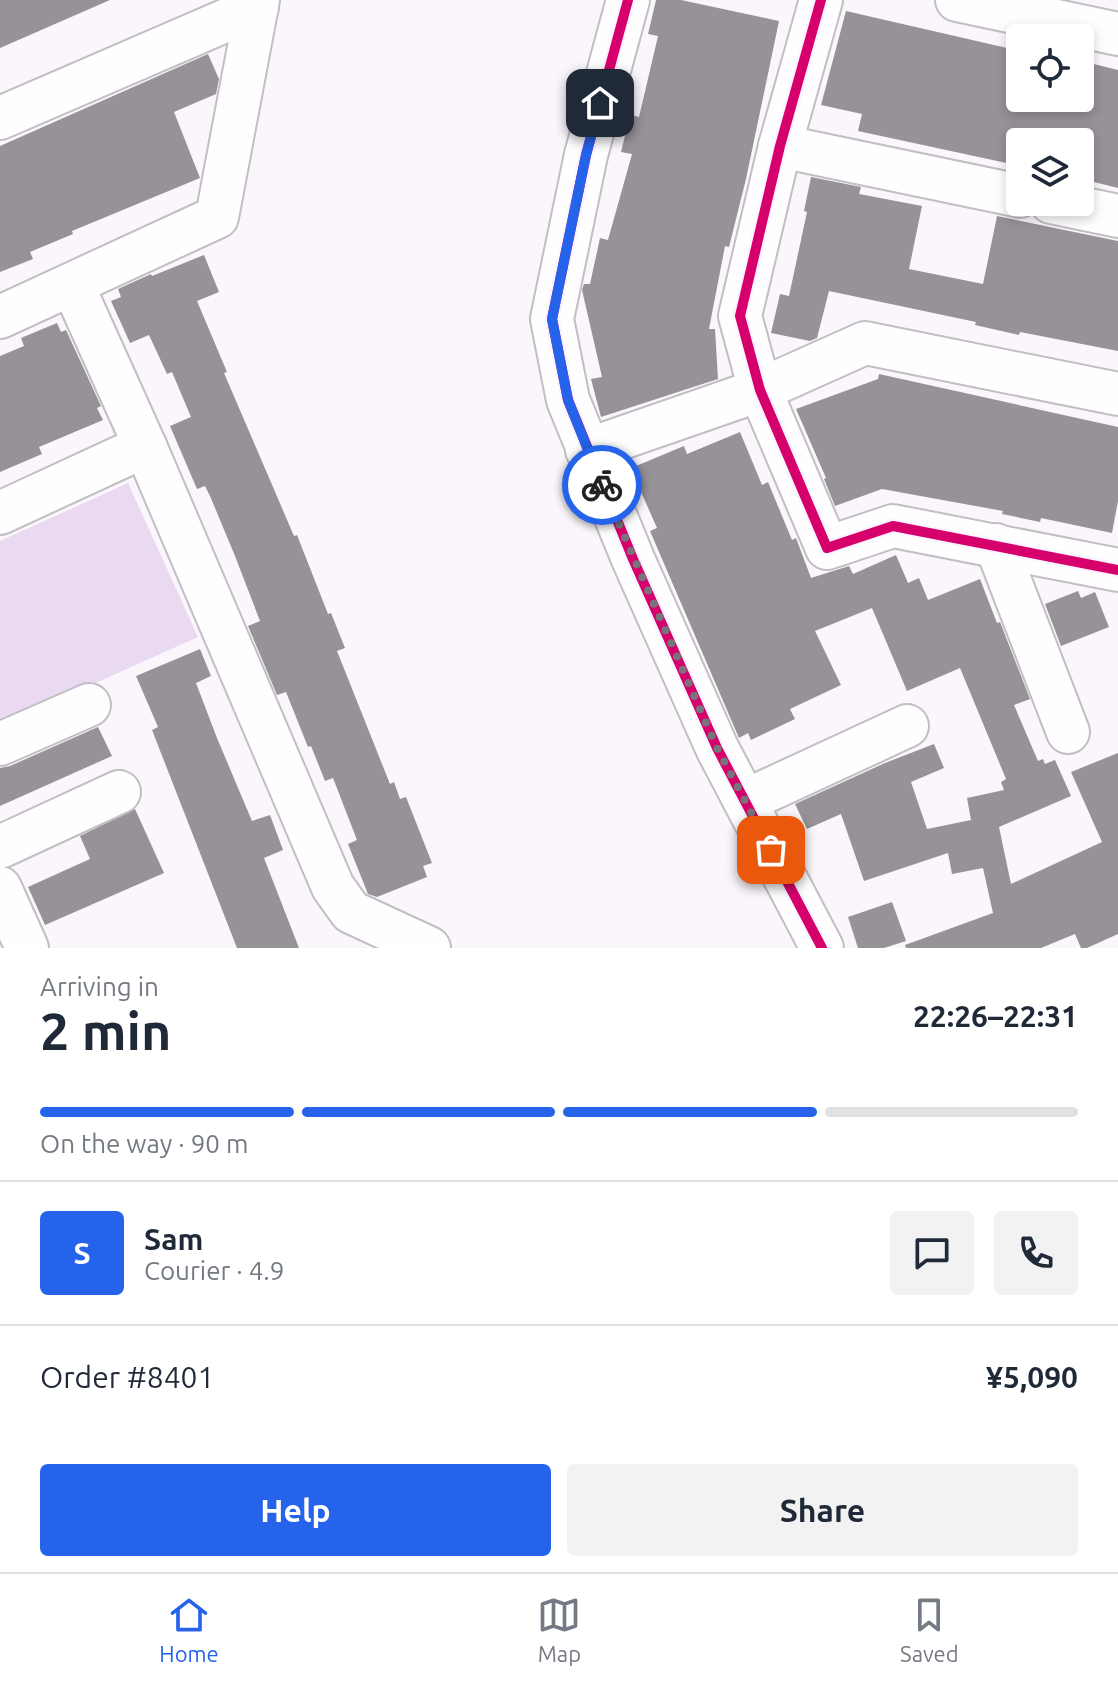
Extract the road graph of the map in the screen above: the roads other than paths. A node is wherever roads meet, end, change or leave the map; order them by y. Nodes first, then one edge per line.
1 (628, 0) edge
2 (821, 0) edge
3 (957, 0) edge
4 (257, 3) edge
5 (1118, 34) edge
6 (0, 118) edge
7 (780, 146) junction
8 (1006, 193) edge
9 (1094, 211) edge
10 (1118, 216) edge
11 (73, 286) junction
12 (0, 317) edge
13 (760, 390) junction
14 (1118, 394) edge
15 (145, 446) junction
16 (587, 450) junction
17 (0, 513) edge
18 (996, 545) junction
19 (1118, 570) edge
20 (89, 705) dead end
21 (907, 726) dead end
22 (1068, 732) dead end
23 (0, 744) edge
24 (119, 792) dead end
25 (745, 801) junction
26 (0, 847) edge
27 (0, 888) edge
28 (27, 948) edge
29 (429, 948) edge
30 (822, 948) edge

1 - 16 street
2 - 7 street
3 - 5 street
4 - 6 street
4 - 11 street
7 - 8 street
7 - 13 street
9 - 10 street
11 - 12 street
11 - 15 street
13 - 14 street
13 - 16 street
13 - 18 street
15 - 17 street
15 - 29 street
16 - 25 street
18 - 19 street
18 - 22 street
20 - 23 street
21 - 25 street
24 - 26 street
25 - 30 street
27 - 28 street

